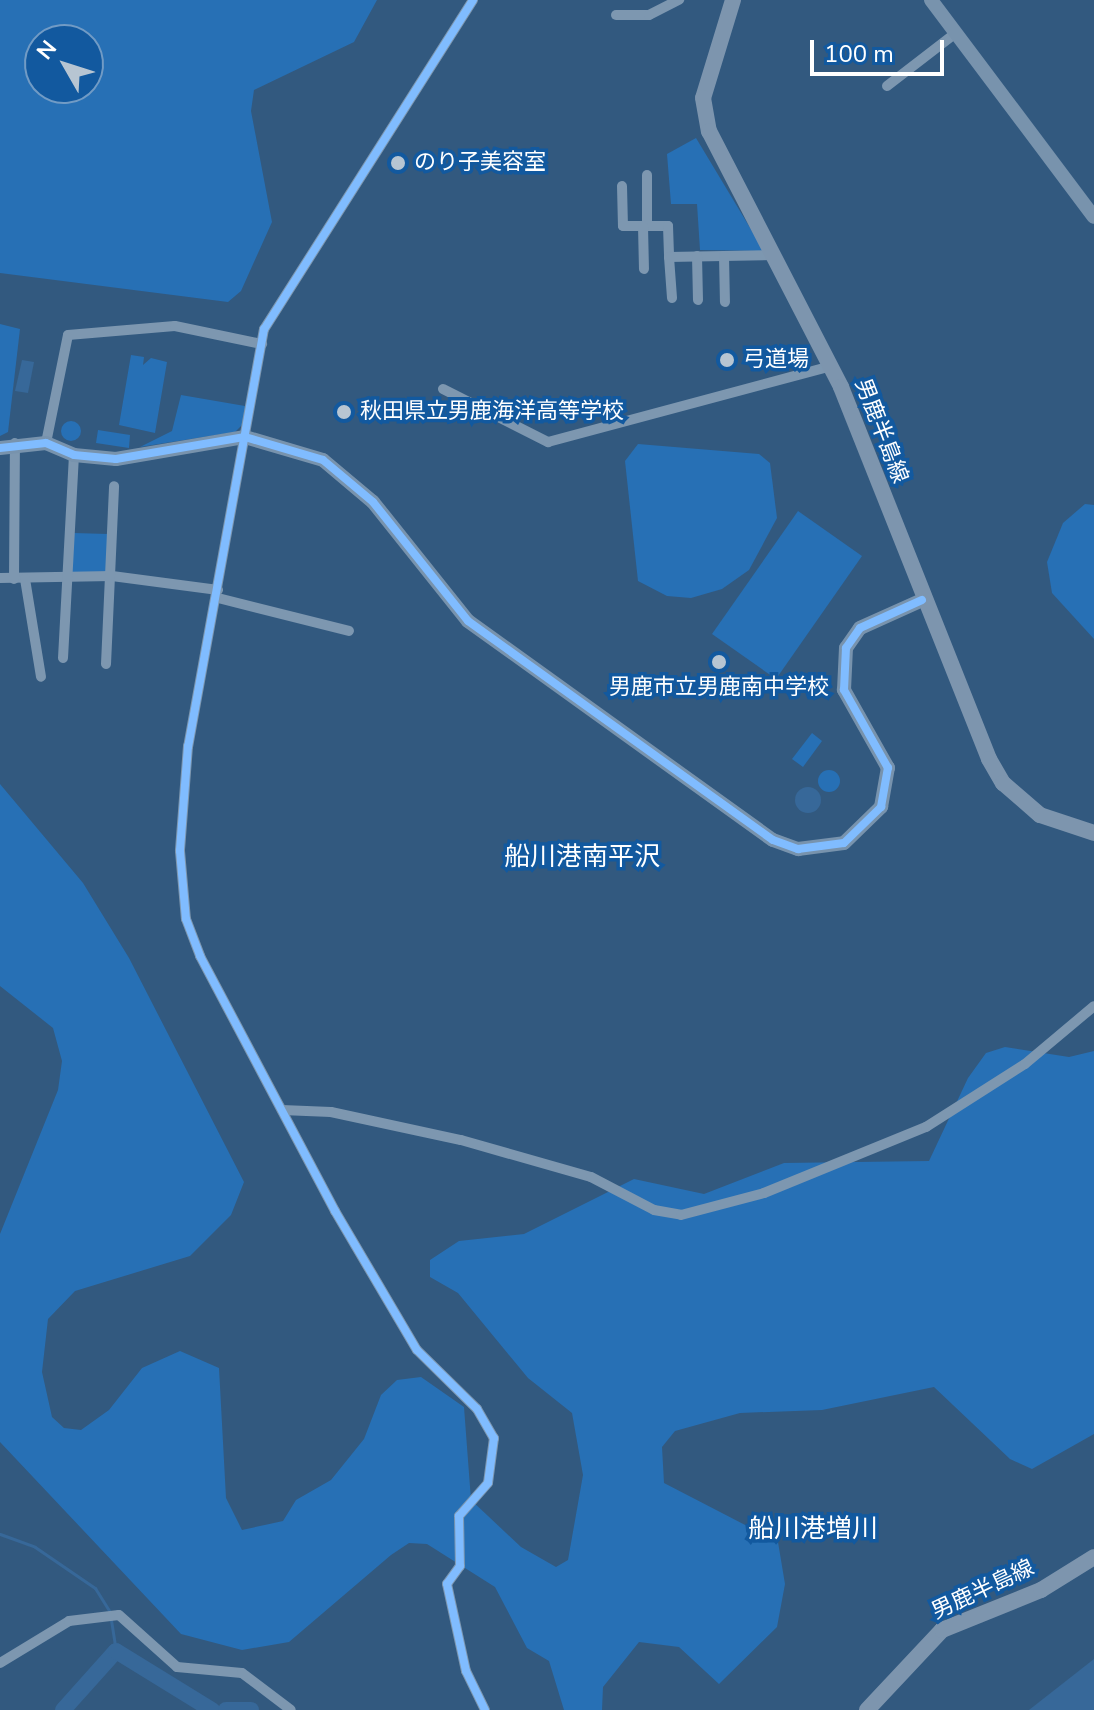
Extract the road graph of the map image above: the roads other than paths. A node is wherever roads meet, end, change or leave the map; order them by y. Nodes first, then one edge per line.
1 (473, 0) edge
2 (679, 0) edge
3 (733, 0) edge
4 (931, 0) edge
5 (616, 15) dead end
6 (957, 32) junction
7 (887, 86) dead end
8 (647, 175) dead end
9 (622, 186) dead end
10 (1094, 217) edge
11 (645, 226) junction
12 (774, 255) junction
13 (697, 256) junction
14 (724, 256) junction
15 (669, 257) junction
16 (644, 269) dead end
17 (672, 298) dead end
18 (698, 300) dead end
19 (725, 302) dead end
20 (262, 344) junction
21 (832, 366) junction
22 (443, 389) dead end
23 (245, 437) junction
24 (15, 443) junction
25 (46, 443) junction
26 (0, 448) edge
27 (74, 455) junction
28 (114, 486) dead end
29 (112, 576) junction
30 (0, 578) edge
31 (66, 578) junction
32 (20, 579) junction
33 (218, 594) junction
34 (922, 600) junction
35 (349, 631) dead end
36 (63, 658) dead end
37 (106, 664) dead end
38 (41, 677) dead end
39 (1094, 833) edge
40 (1094, 1006) edge
41 (282, 1110) junction
42 (1094, 1557) edge
43 (0, 1663) edge
44 (291, 1710) edge
45 (485, 1710) edge
46 (867, 1710) edge

1 - 20 street
2 - 5 street
3 - 12 main road, 男鹿半島線
4 - 6 street
6 - 7 street
6 - 10 street
8 - 11 street
9 - 11 street
11 - 15 street
11 - 16 street
12 - 14 street
12 - 21 main road, 男鹿半島線
13 - 14 street
13 - 15 street
13 - 18 street
14 - 19 street
15 - 17 street
20 - 23 street
20 - 25 street
21 - 22 street
21 - 34 main road, 男鹿半島線
23 - 27 street
23 - 33 street
23 - 34 street
24 - 25 street
24 - 26 street
24 - 32 street
25 - 27 street
27 - 31 street
28 - 29 street
29 - 31 street
29 - 33 street
29 - 37 street
30 - 32 street
31 - 32 street
31 - 36 street
32 - 38 street
33 - 35 street
33 - 41 street
34 - 39 main road, 男鹿半島線
40 - 41 street
41 - 45 street
42 - 46 main road, 男鹿半島線
43 - 44 street

